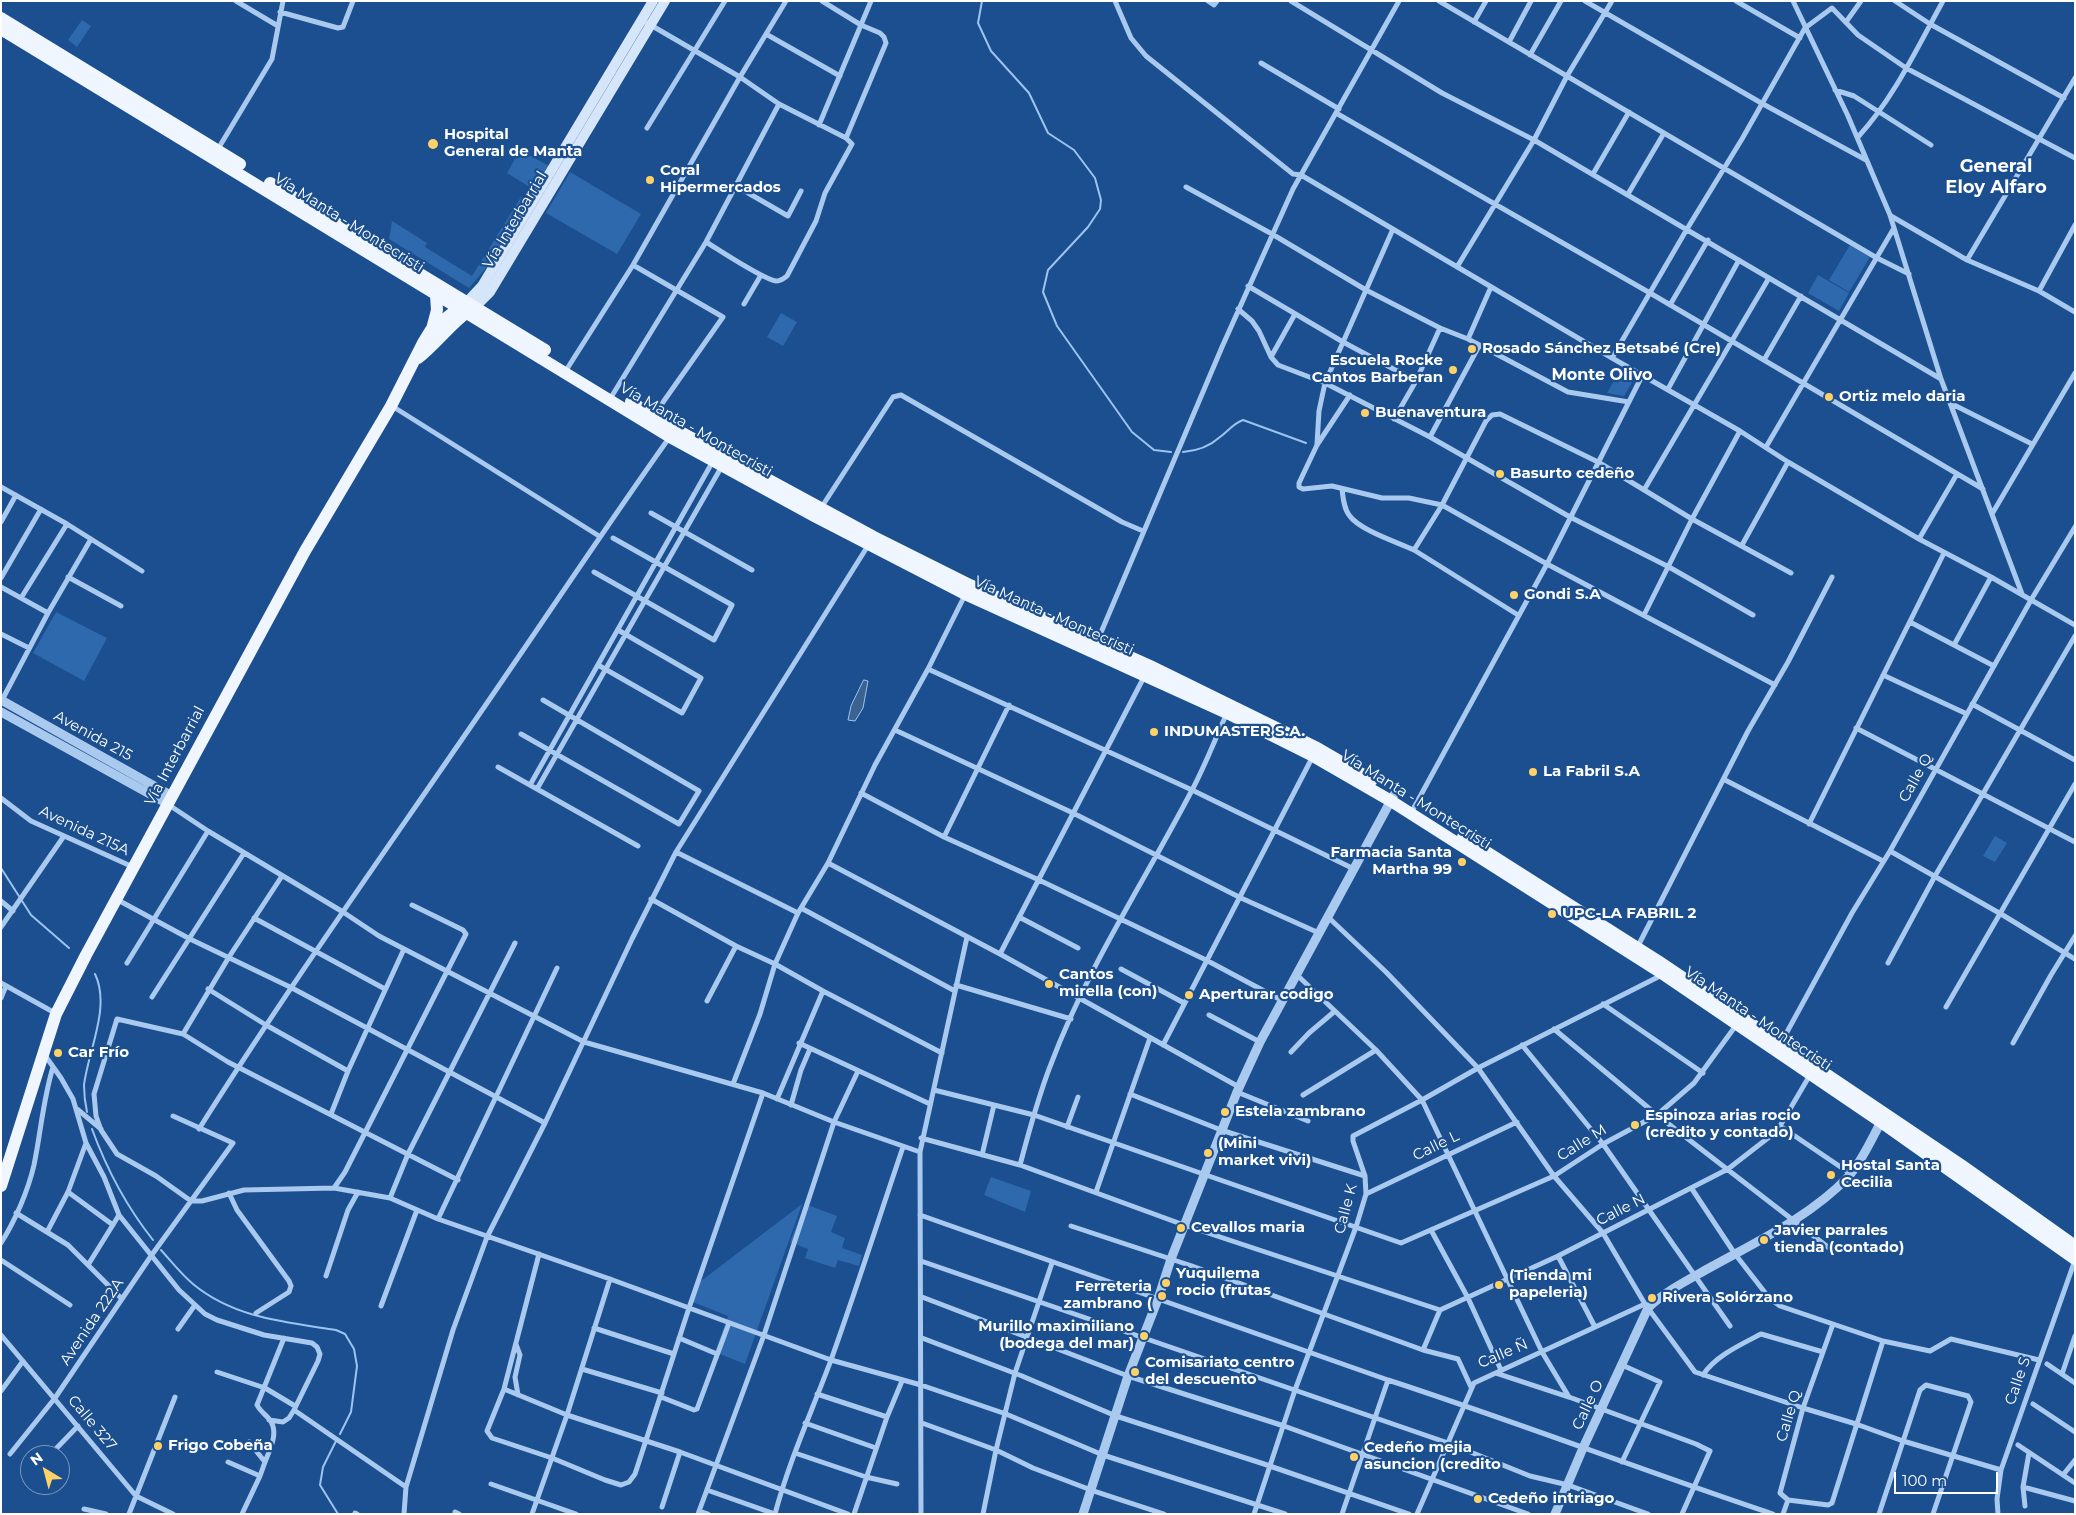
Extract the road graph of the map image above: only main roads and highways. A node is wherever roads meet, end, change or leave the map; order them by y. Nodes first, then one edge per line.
1 (653, 1) edge
2 (665, 1) edge
3 (1, 18) edge
4 (646, 22) junction
5 (1, 29) edge
6 (215, 154) junction
7 (436, 296) junction
8 (466, 307) junction
9 (431, 330) junction
10 (416, 359) junction
11 (1883, 1118) junction
12 (1, 1186) edge
13 (2075, 1246) edge
14 (2075, 1259) edge

1 - 4 main road, Vía Interbarrial
2 - 4 main road, Vía Interbarrial
3 - 6 main road, Vía Manta - Montecristi
4 - 8 main road, Vía Interbarrial
5 - 6 main road, Vía Manta - Montecristi
6 - 7 main road, Vía Manta - Montecristi
6 - 8 main road, Vía Manta - Montecristi
7 - 8 main road, Vía Manta - Montecristi
7 - 9 main road
8 - 9 main road, Vía Interbarrial
8 - 10 main road, Vía Interbarrial
8 - 11 main road, Vía Manta - Montecristi
9 - 10 main road, Vía Interbarrial
10 - 12 main road, Vía Interbarrial
11 - 13 main road, Vía Manta - Montecristi
11 - 14 main road, Vía Manta - Montecristi

